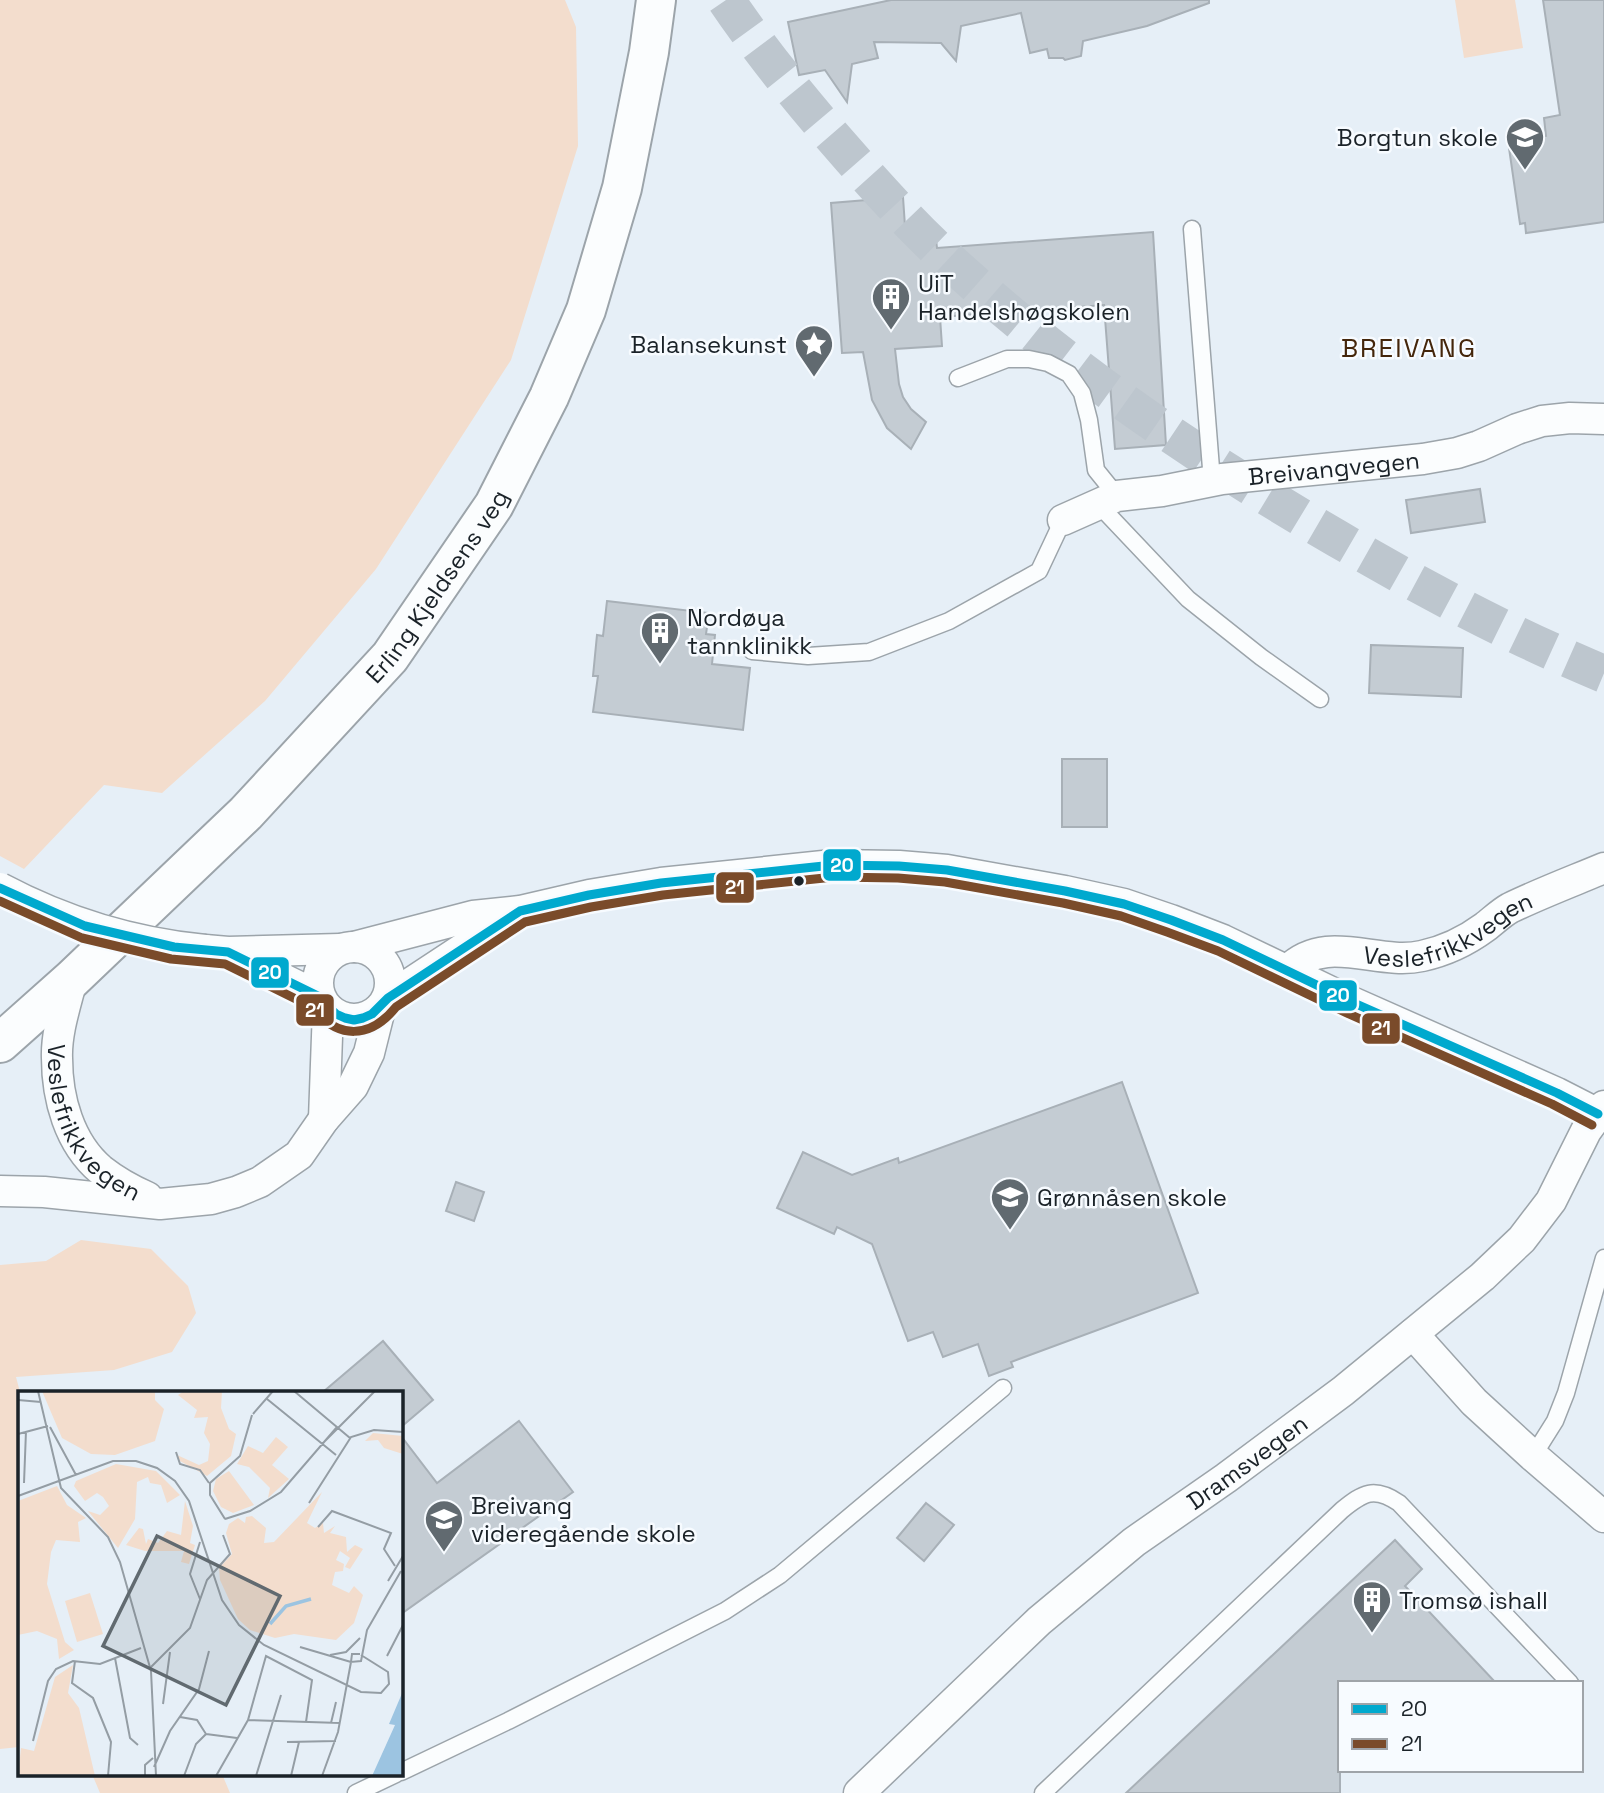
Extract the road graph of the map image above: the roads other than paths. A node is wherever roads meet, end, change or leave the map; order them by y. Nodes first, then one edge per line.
1 (656, 0) edge
2 (1192, 229) dead end
3 (958, 378) dead end
4 (1604, 419) edge
5 (1212, 481) junction
6 (1107, 500) junction
7 (1063, 520) joint
8 (752, 650) dead end
9 (1320, 699) dead end
10 (1604, 868) edge
11 (0, 888) edge
12 (520, 911) junction
13 (347, 948) junction
14 (217, 951) junction
15 (1288, 970) junction
16 (72, 979) junction
17 (324, 1003) junction
18 (384, 1003) junction
19 (0, 1043) edge
20 (1601, 1110) edge
21 (324, 1119) junction
22 (0, 1191) edge
23 (160, 1204) junction
24 (1604, 1258) edge
25 (1598, 1295) edge
26 (1413, 1334) junction
27 (1003, 1388) dead end
28 (1533, 1457) junction
29 (1604, 1517) edge
30 (1568, 1681) edge
31 (402, 1771) edge
32 (392, 1776) edge
33 (356, 1793) edge
34 (859, 1793) edge
35 (1043, 1793) edge

1 - 16 highway, Erling Kjeldsens veg
2 - 5 lane
3 - 6 lane
4 - 5 street, Breivangvegen
5 - 6 street, Breivangvegen
6 - 7 street, Breivangvegen
6 - 9 lane
7 - 8 lane
10 - 15 street, Veslefrikkvegen
11 - 14 street, bridge
12 - 13 street
12 - 15 street
12 - 18 street
13 - 14 street
13 - 17 street
13 - 18 street
14 - 17 street
15 - 20 street
16 - 19 highway, Erling Kjeldsens veg
16 - 23 street, Veslefrikkvegen
17 - 18 street
17 - 21 street
18 - 21 street, Veslefrikkvegen
20 - 26 street, Dramsvegen
21 - 23 street, Veslefrikkvegen
22 - 23 street, Veslefrikkvegen
24 - 25 lane
25 - 28 lane
26 - 28 street
26 - 34 street, Dramsvegen
27 - 31 lane
28 - 29 street
30 - 35 lane
32 - 33 lane

